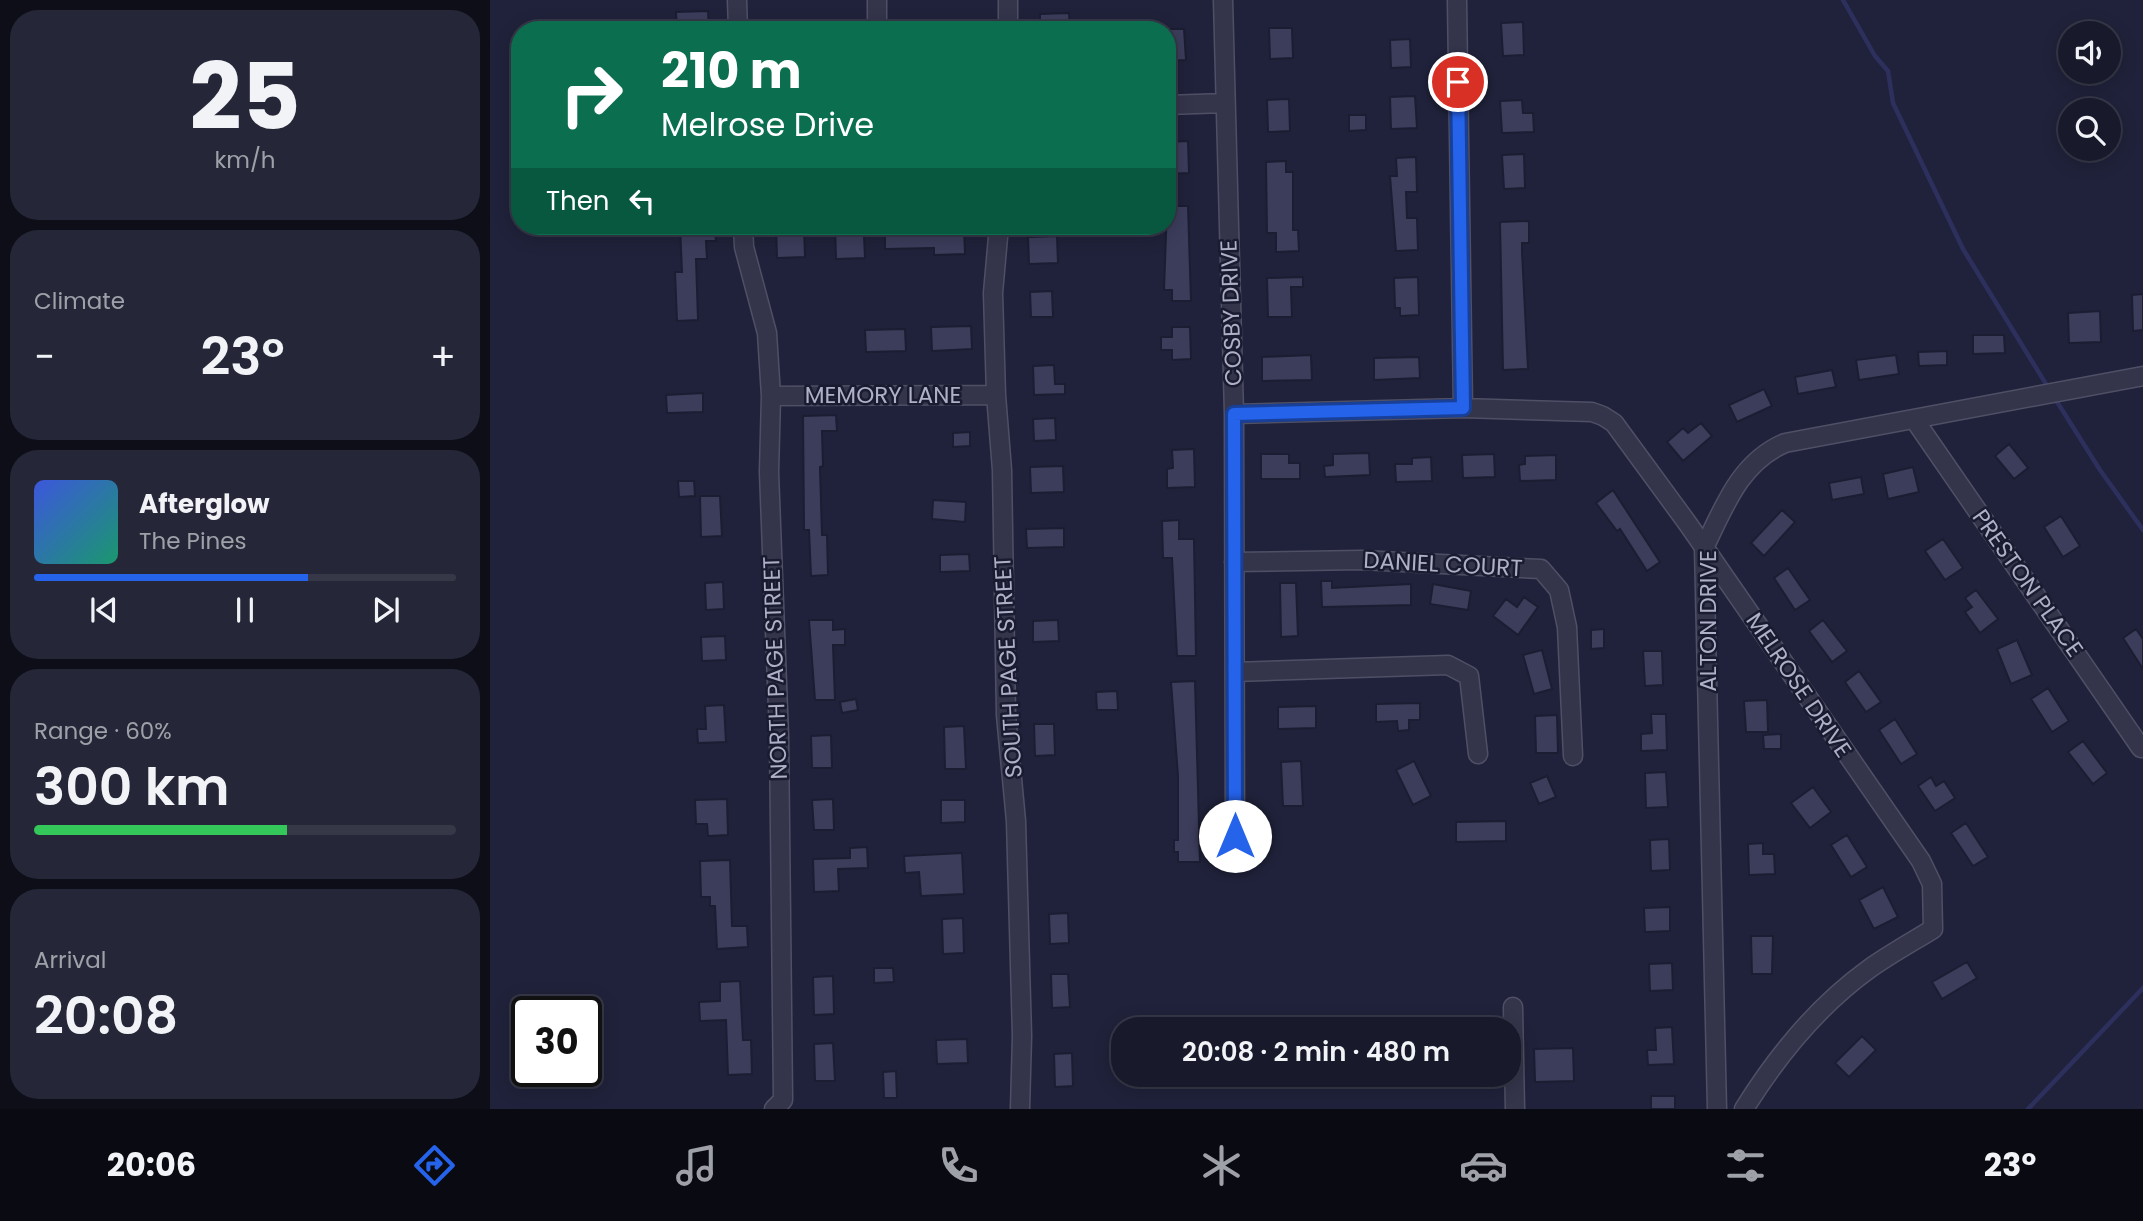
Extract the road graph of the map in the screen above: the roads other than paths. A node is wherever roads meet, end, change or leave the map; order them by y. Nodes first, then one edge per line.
1 (737, 0) edge
2 (877, 0) edge
3 (1008, 0) edge
4 (1223, 0) edge
5 (1457, 0) edge
6 (738, 21) edge
7 (877, 21) edge
8 (1009, 21) edge
9 (1225, 103) junction
10 (1176, 105) edge
11 (743, 235) edge
12 (998, 235) edge
13 (2143, 376) edge
14 (996, 395) junction
15 (771, 396) junction
16 (1463, 408) junction
17 (1234, 414) junction
18 (1914, 419) junction
19 (1704, 548) junction
20 (1234, 562) junction
21 (1235, 672) junction
22 (2141, 748) dead end
23 (1478, 754) dead end
24 (1573, 756) dead end
25 (1235, 836) dead end
26 (1513, 1007) dead end
27 (774, 1109) edge
28 (1020, 1109) edge
29 (1515, 1109) edge
30 (1717, 1109) edge
31 (1744, 1109) edge

1 - 6 street
2 - 7 street
3 - 8 street
4 - 9 street, COSBY DRIVE
5 - 16 street
9 - 10 street
9 - 17 street, COSBY DRIVE
11 - 15 street, NORTH PAGE STREET
12 - 14 street, SOUTH PAGE STREET
13 - 18 street, ALTON DRIVE
14 - 15 street, MEMORY LANE
14 - 28 street, SOUTH PAGE STREET
15 - 27 street, NORTH PAGE STREET
16 - 17 street, MELROSE DRIVE
16 - 19 street, MELROSE DRIVE
17 - 20 street, COSBY DRIVE
18 - 19 street, ALTON DRIVE
18 - 22 street, PRESTON PLACE
19 - 30 street, ALTON DRIVE
19 - 31 street, MELROSE DRIVE
20 - 21 street, COSBY DRIVE
20 - 24 street, DANIEL COURT
21 - 23 street
21 - 25 street, COSBY DRIVE
26 - 29 street

